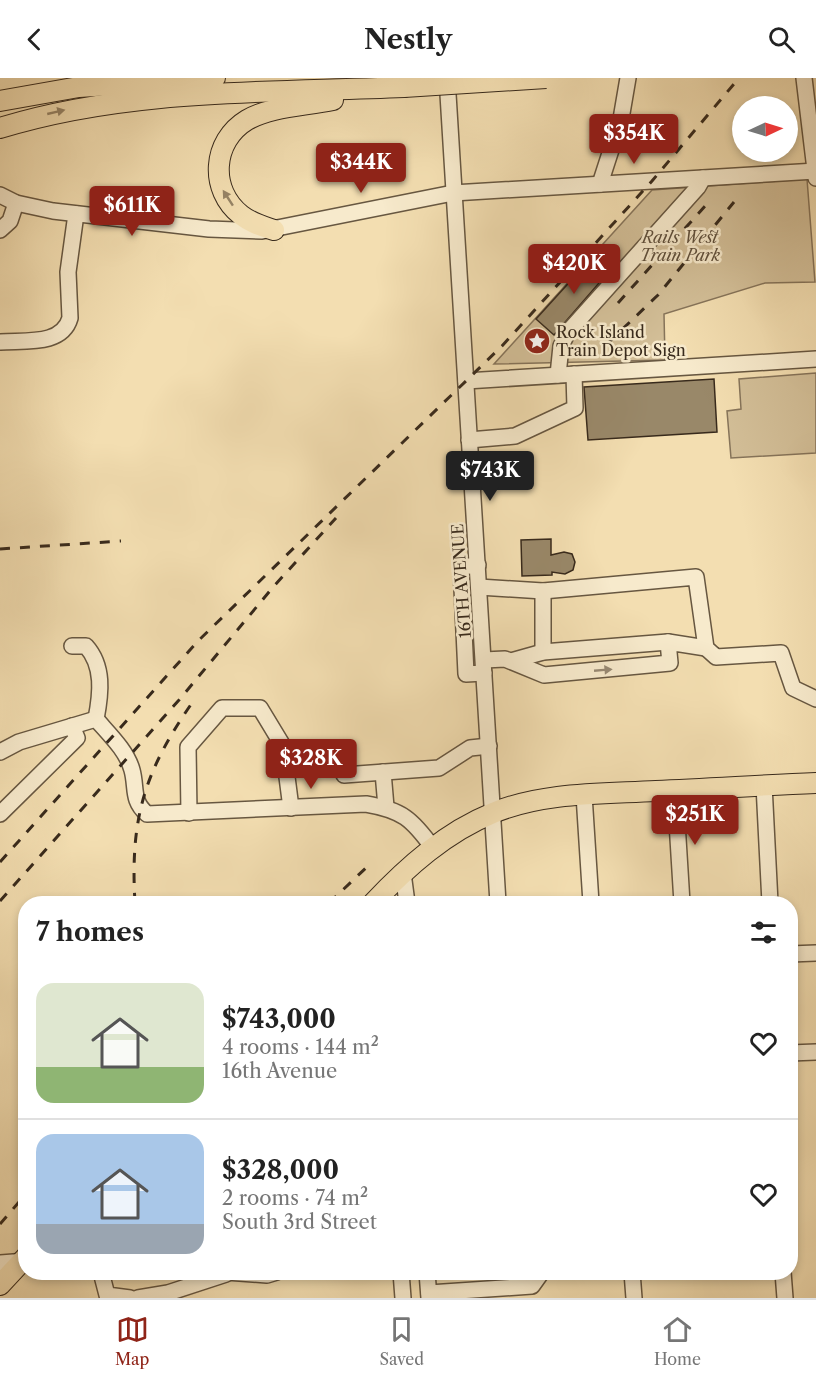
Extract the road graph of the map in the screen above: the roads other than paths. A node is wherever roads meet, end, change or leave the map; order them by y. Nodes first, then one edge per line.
1 (215, 78) edge
2 (447, 78) edge
3 (546, 78) edge
4 (628, 78) edge
5 (804, 78) edge
6 (404, 87) junction
7 (0, 101) edge
8 (0, 128) edge
9 (816, 171) edge
10 (703, 177) junction
11 (816, 178) edge
12 (600, 184) junction
13 (453, 193) junction
14 (0, 195) edge
15 (16, 203) junction
16 (76, 214) junction
17 (5, 226) edge
18 (274, 230) junction
19 (0, 342) edge
20 (816, 359) edge
21 (566, 375) junction
22 (466, 381) junction
23 (469, 440) junction
24 (478, 566) junction
25 (543, 591) junction
26 (479, 592) junction
27 (462, 597) junction
28 (668, 642) junction
29 (72, 646) dead end
30 (706, 648) junction
31 (543, 652) junction
32 (512, 661) junction
33 (484, 666) junction
34 (816, 699) edge
35 (96, 719) junction
36 (72, 726) junction
37 (489, 746) junction
38 (0, 752) edge
39 (383, 772) junction
40 (344, 775) dead end
41 (816, 783) edge
42 (764, 785) junction
43 (675, 790) junction
44 (584, 795) junction
45 (386, 807) junction
46 (291, 808) junction
47 (189, 813) junction
48 (492, 813) junction
49 (0, 814) edge
50 (433, 848) junction
51 (403, 873) junction
52 (380, 896) edge
53 (406, 896) edge
54 (498, 896) edge
55 (591, 896) edge
56 (682, 896) edge
57 (770, 896) edge
58 (816, 953) edge
59 (798, 954) edge
60 (816, 1052) edge
61 (798, 1053) edge
62 (18, 1261) edge
63 (0, 1263) edge
64 (18, 1266) edge
65 (103, 1280) edge
66 (206, 1280) edge
67 (402, 1280) edge
68 (428, 1280) edge
69 (536, 1280) edge
70 (633, 1280) edge
71 (784, 1280) edge
72 (0, 1284) edge
73 (429, 1296) edge
74 (130, 1298) edge
75 (138, 1298) edge
76 (403, 1298) edge
77 (634, 1298) edge
78 (785, 1298) edge

1 - 7 main road
2 - 13 street, 16TH AVENUE
3 - 6 main road, bridge
4 - 12 street
5 - 9 street
8 -> 6 main road
18 -> 6 main road
9 - 10 street
9 - 11 street
10 - 12 street
10 - 21 street
12 - 13 street
13 - 18 street
13 - 22 street, 16TH AVENUE
14 - 15 street
15 - 16 street
15 - 17 street
16 - 18 street
16 - 19 street
20 - 21 street
21 - 22 street
21 - 23 street
22 - 23 street, 16TH AVENUE
23 - 24 street, 16TH AVENUE
24 - 26 street, 16TH AVENUE
24 - 27 street
25 - 26 street
25 - 30 street
25 - 31 street
26 - 27 street
26 - 33 street, 16TH AVENUE
27 - 33 street
28 - 30 street
28 - 31 street
32 -> 28 street
29 - 35 street
30 - 34 street
31 - 32 street
32 - 33 street
33 - 37 street, 16TH AVENUE
35 - 36 street
35 - 47 street
36 - 38 street
36 - 49 street
37 - 39 street
37 - 48 street, 16TH AVENUE
39 - 40 street
39 - 45 street
41 - 42 main road
42 - 43 main road
42 - 57 street
43 - 44 main road
43 - 56 street
44 - 48 main road
44 - 55 street
45 - 46 street
45 - 50 street
46 - 47 street
46 - 47 street
48 - 50 main road
48 - 54 street, 16TH AVENUE
50 - 51 main road
51 - 52 main road
51 - 53 street
58 - 59 street
60 - 61 street
62 - 63 street
64 - 72 main road
65 - 74 street
66 - 75 street
67 - 76 street
68 - 73 street
69 - 73 street
70 - 77 street
71 - 78 street

